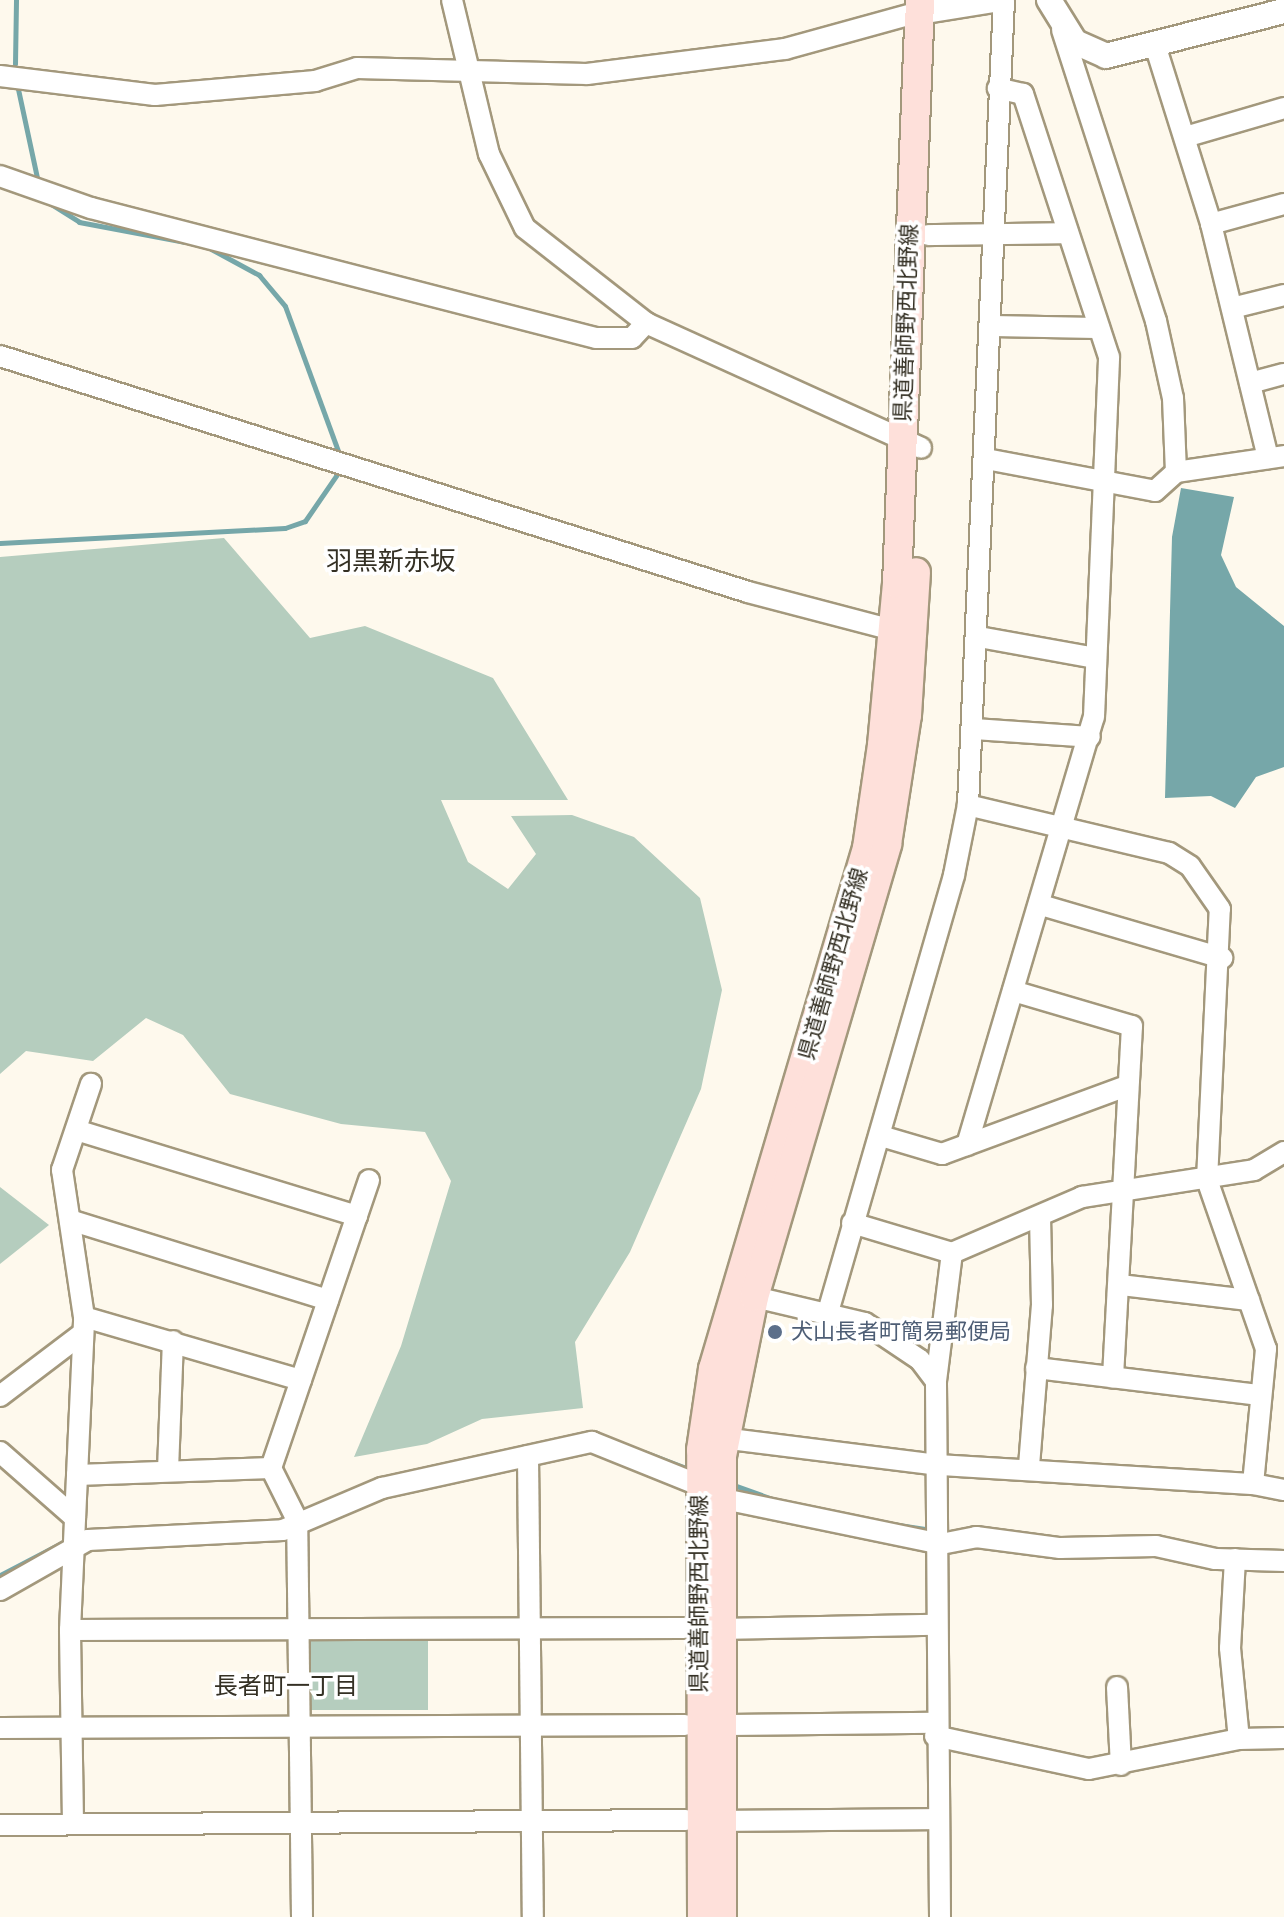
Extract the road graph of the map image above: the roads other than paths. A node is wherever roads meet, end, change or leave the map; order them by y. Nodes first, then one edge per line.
1 (452, 0) edge
2 (993, 0) edge
3 (1004, 0) edge
4 (1049, 0) edge
5 (928, 6) edge
6 (1284, 11) edge
7 (1062, 30) junction
8 (1156, 48) junction
9 (464, 68) junction
10 (0, 76) edge
11 (998, 88) junction
12 (1284, 108) edge
13 (1185, 137) junction
14 (0, 176) edge
15 (1284, 204) edge
16 (1211, 224) junction
17 (1068, 233) junction
18 (993, 234) junction
19 (928, 235) junction
20 (1284, 295) edge
21 (1232, 308) junction
22 (646, 323) junction
23 (990, 326) junction
24 (1099, 328) junction
25 (0, 356) edge
26 (1284, 374) edge
27 (1250, 383) junction
28 (911, 444) junction
29 (1276, 457) edge
30 (986, 459) junction
31 (1176, 472) junction
32 (1101, 482) junction
33 (893, 630) junction
34 (979, 637) junction
35 (1096, 658) junction
36 (974, 729) junction
37 (1090, 737) junction
38 (968, 805) junction
39 (1063, 823) junction
40 (1041, 905) junction
41 (1222, 958) junction
42 (1013, 991) junction
43 (91, 1084) dead end
44 (1127, 1086) junction
45 (76, 1130) junction
46 (881, 1136) junction
47 (967, 1145) junction
48 (1284, 1152) edge
49 (369, 1180) dead end
50 (1207, 1180) junction
51 (1126, 1188) junction
52 (357, 1216) junction
53 (1040, 1217) junction
54 (73, 1221) junction
55 (852, 1223) junction
56 (952, 1253) junction
57 (1121, 1285) junction
58 (744, 1295) junction
59 (328, 1300) junction
60 (1249, 1300) junction
61 (828, 1312) junction
62 (83, 1325) junction
63 (173, 1341) junction
64 (1036, 1368) junction
65 (1113, 1377) junction
66 (301, 1380) junction
67 (936, 1381) junction
68 (1258, 1395) junction
69 (0, 1396) edge
70 (730, 1439) dead end
71 (0, 1452) edge
72 (528, 1456) junction
73 (939, 1465) junction
74 (1029, 1466) junction
75 (271, 1468) junction
76 (168, 1470) junction
77 (77, 1475) junction
78 (710, 1481) junction
79 (1253, 1484) junction
80 (1284, 1490) edge
81 (295, 1518) junction
82 (74, 1534) junction
83 (941, 1544) junction
84 (1235, 1559) junction
85 (1284, 1561) edge
86 (0, 1590) edge
87 (935, 1625) junction
88 (530, 1626) junction
89 (684, 1628) dead end
90 (299, 1629) junction
91 (719, 1629) junction
92 (70, 1630) junction
93 (1117, 1687) dead end
94 (685, 1725) dead end
95 (729, 1725) dead end
96 (530, 1726) junction
97 (300, 1727) junction
98 (0, 1728) edge
99 (69, 1728) junction
100 (935, 1729) junction
101 (1284, 1738) edge
102 (1239, 1739) junction
103 (1121, 1765) junction
104 (937, 1819) junction
105 (531, 1820) junction
106 (686, 1820) dead end
107 (722, 1821) junction
108 (301, 1822) junction
109 (73, 1823) junction
110 (0, 1825) edge
111 (302, 1917) edge
112 (533, 1917) edge
113 (702, 1917) edge
114 (722, 1917) edge
115 (940, 1917) edge

1 - 9 street
2 - 5 street
3 - 11 street
4 - 7 street
5 - 9 street
5 - 19 main road, 県道善師野西北野線
5 - 28 main road, 県道善師野西北野線
6 - 8 street
7 - 8 street
7 - 31 street
8 - 13 street
9 - 10 street
9 - 22 street
11 - 17 street
11 - 18 street
12 - 13 street
13 - 16 street
14 - 22 street
15 - 16 street
16 - 21 street
17 - 18 street
17 - 24 street
18 - 19 street
18 - 23 street
19 - 28 main road, 県道善師野西北野線
20 - 21 street
21 - 27 street
22 - 28 street
23 - 24 street
23 - 30 street
24 - 32 street
25 - 33 street
26 - 27 street
27 - 29 street
28 - 33 main road, 県道善師野西北野線
28 - 58 main road, 県道善師野西北野線
29 - 31 street
30 - 32 street
30 - 34 street
31 - 32 street
32 - 35 street
33 - 58 main road, 県道善師野西北野線
34 - 35 street
34 - 36 street
35 - 37 street
36 - 37 street
36 - 38 street
37 - 39 street
38 - 39 street
38 - 46 street
39 - 40 street
39 - 41 street
40 - 41 street
40 - 42 street
41 - 50 street
42 - 44 street
42 - 47 street
43 - 45 street
44 - 47 street
44 - 51 street
45 - 52 street
45 - 54 street
46 - 47 street
46 - 55 street
48 - 50 street
49 - 52 street
50 - 51 street
50 - 60 street
51 - 53 street
51 - 57 street
52 - 59 street
53 - 56 street
53 - 64 street
54 - 59 street
54 - 62 street
55 - 56 street
55 - 61 street
56 - 67 street
57 - 60 street
57 - 65 street
58 - 61 street
58 - 78 main road, 県道善師野西北野線
59 - 66 street
60 - 68 street
61 - 67 street
62 - 63 street
62 - 69 street
62 - 77 street
63 - 66 street
63 - 76 street
64 - 65 street
64 - 74 street
65 - 68 street
66 - 75 street
67 - 73 street
68 - 79 street
70 - 73 street
71 - 82 street
72 - 78 street
72 - 81 street
72 - 88 street
73 - 74 street
73 - 83 street
74 - 79 street
75 - 76 street
75 - 81 street
76 - 77 street
77 - 82 street
78 - 83 street
78 - 91 main road, 県道善師野西北野線
78 - 113 main road, 県道善師野西北野線
79 - 80 street
81 - 82 street
81 - 90 street
82 - 86 street
82 - 92 street
83 - 84 street
83 - 87 street
84 - 85 street
84 - 102 street
87 - 91 street
87 - 100 street
88 - 89 street
88 - 90 street
88 - 96 street
90 - 92 street
90 - 97 street
91 - 107 main road, 県道善師野西北野線
92 - 99 street
93 - 103 street
94 - 96 street
95 - 100 street
96 - 97 street
96 - 105 street
97 - 99 street
97 - 108 street
98 - 99 street
99 - 109 street
100 - 103 street
100 - 104 street
101 - 102 street
102 - 103 street
104 - 107 street
104 - 115 street
105 - 106 street
105 - 108 street
105 - 112 street
107 - 114 main road, 県道善師野西北野線
108 - 109 street
108 - 111 street
109 - 110 street

